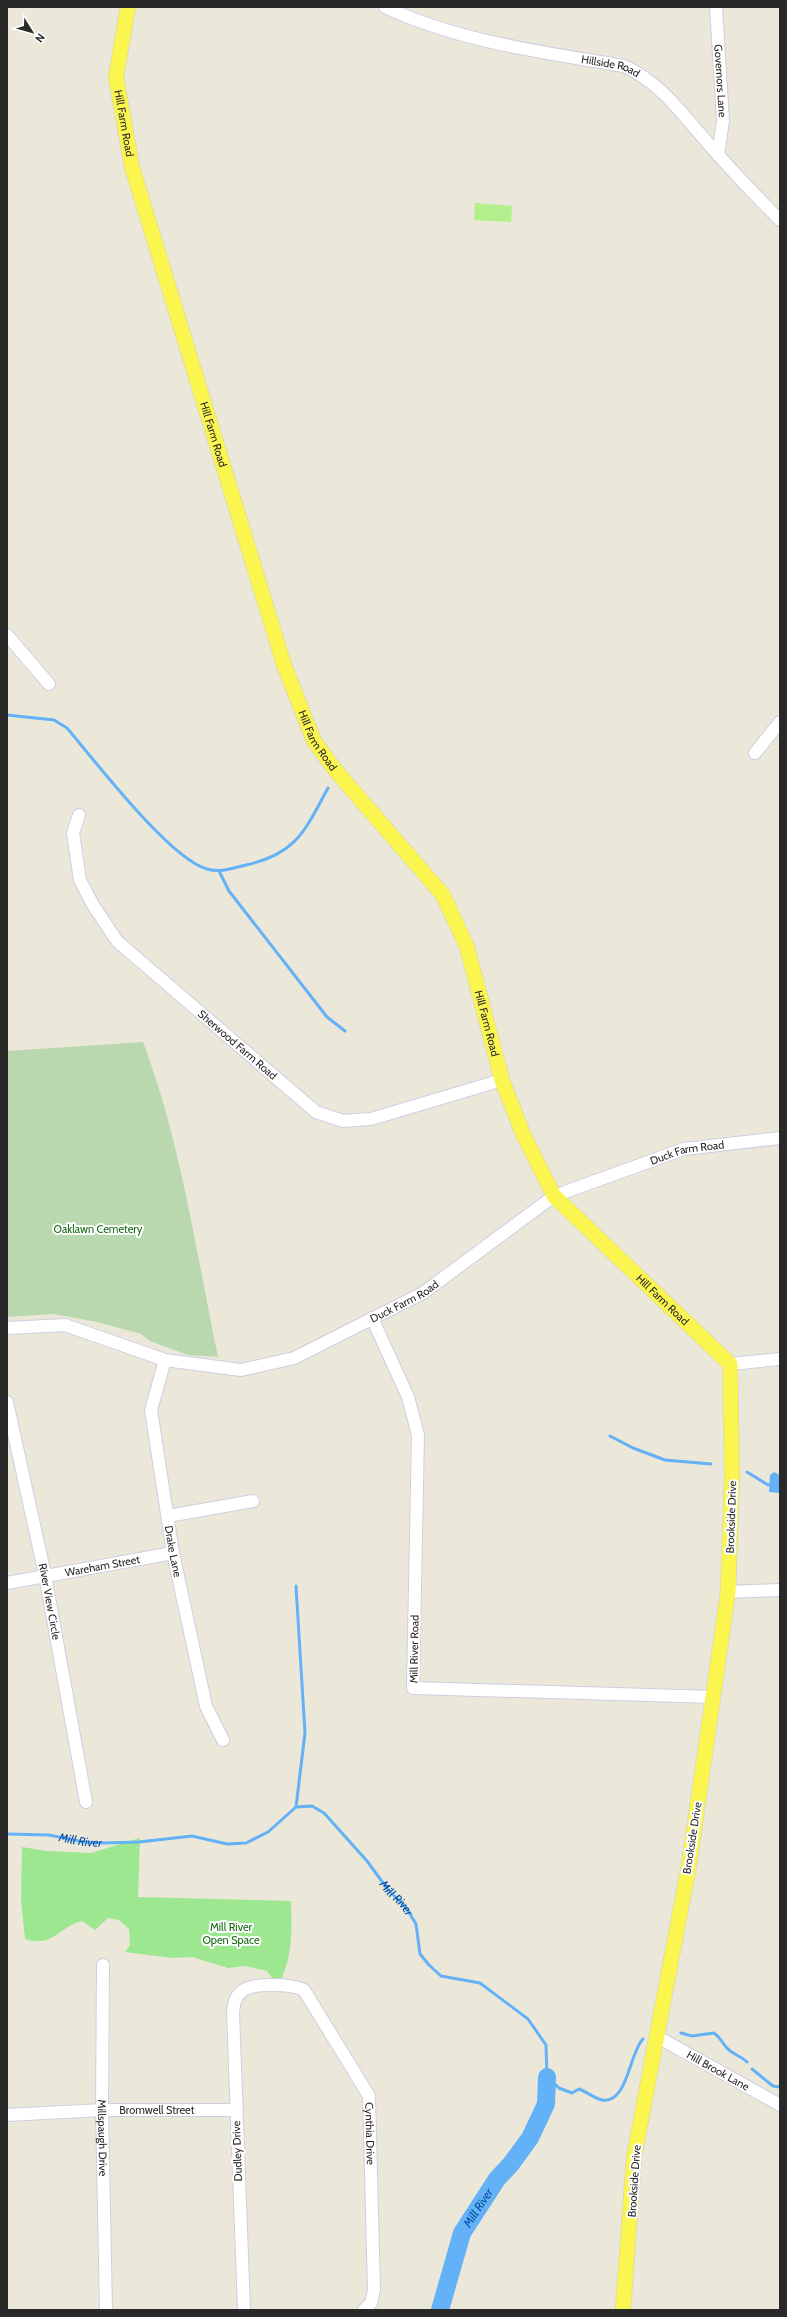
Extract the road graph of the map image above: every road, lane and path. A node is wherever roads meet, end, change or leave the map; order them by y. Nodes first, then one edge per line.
1 (128, 7) edge
2 (385, 7) edge
3 (716, 7) edge
4 (718, 155) junction
5 (780, 220) edge
6 (7, 635) edge
7 (49, 684) dead end
8 (780, 722) edge
9 (755, 753) dead end
10 (78, 815) dead end
11 (502, 1080) junction
12 (780, 1138) edge
13 (554, 1196) junction
14 (372, 1318) junction
15 (7, 1328) edge
16 (780, 1359) edge
17 (165, 1360) junction
18 (730, 1364) junction
19 (7, 1402) edge
20 (253, 1501) dead end
21 (168, 1516) junction
22 (173, 1553) junction
23 (45, 1575) junction
24 (7, 1583) edge
25 (780, 1590) edge
26 (728, 1592) junction
27 (714, 1697) junction
28 (223, 1740) dead end
29 (86, 1802) dead end
30 (103, 1965) dead end
31 (239, 1993) joint
32 (656, 2036) junction
33 (780, 2105) edge
34 (102, 2110) junction
35 (236, 2110) junction
36 (7, 2115) edge
37 (106, 2310) edge
38 (244, 2310) edge
39 (364, 2310) edge
40 (623, 2310) edge

1 - 11 main road, Hill Farm Road
2 - 4 street, Hillside Road
3 - 4 street, Governors Lane
4 - 5 street, Hillside Road
6 - 7 street
8 - 9 street
10 - 11 street, Sherwood Farm Road
11 - 13 main road, Hill Farm Road
12 - 13 street, Duck Farm Road
13 - 14 street, Duck Farm Road
13 - 18 main road, Hill Farm Road
14 - 17 street, Duck Farm Road
14 - 27 street, Mill River Road
15 - 17 street, Duck Farm Road
16 - 18 street
17 - 21 street, Drake Lane
18 - 26 main road, Brookside Drive
19 - 23 street, River View Circle
20 - 21 street
21 - 22 street, Drake Lane
22 - 23 street, Wareham Street
22 - 28 street, Drake Lane
23 - 24 street, Wareham Street
23 - 29 street, River View Circle
25 - 26 street
26 - 27 main road, Brookside Drive
27 - 32 main road, Brookside Drive
30 - 34 street, Millspaugh Drive
31 - 35 street, Dudley Drive
31 - 39 street, Cynthia Drive
32 - 33 street, Hill Brook Lane
32 - 40 main road, Brookside Drive
34 - 35 street, Bromwell Street
34 - 36 street, Bromwell Street
34 - 37 street, Millspaugh Drive
35 - 38 street, Dudley Drive

